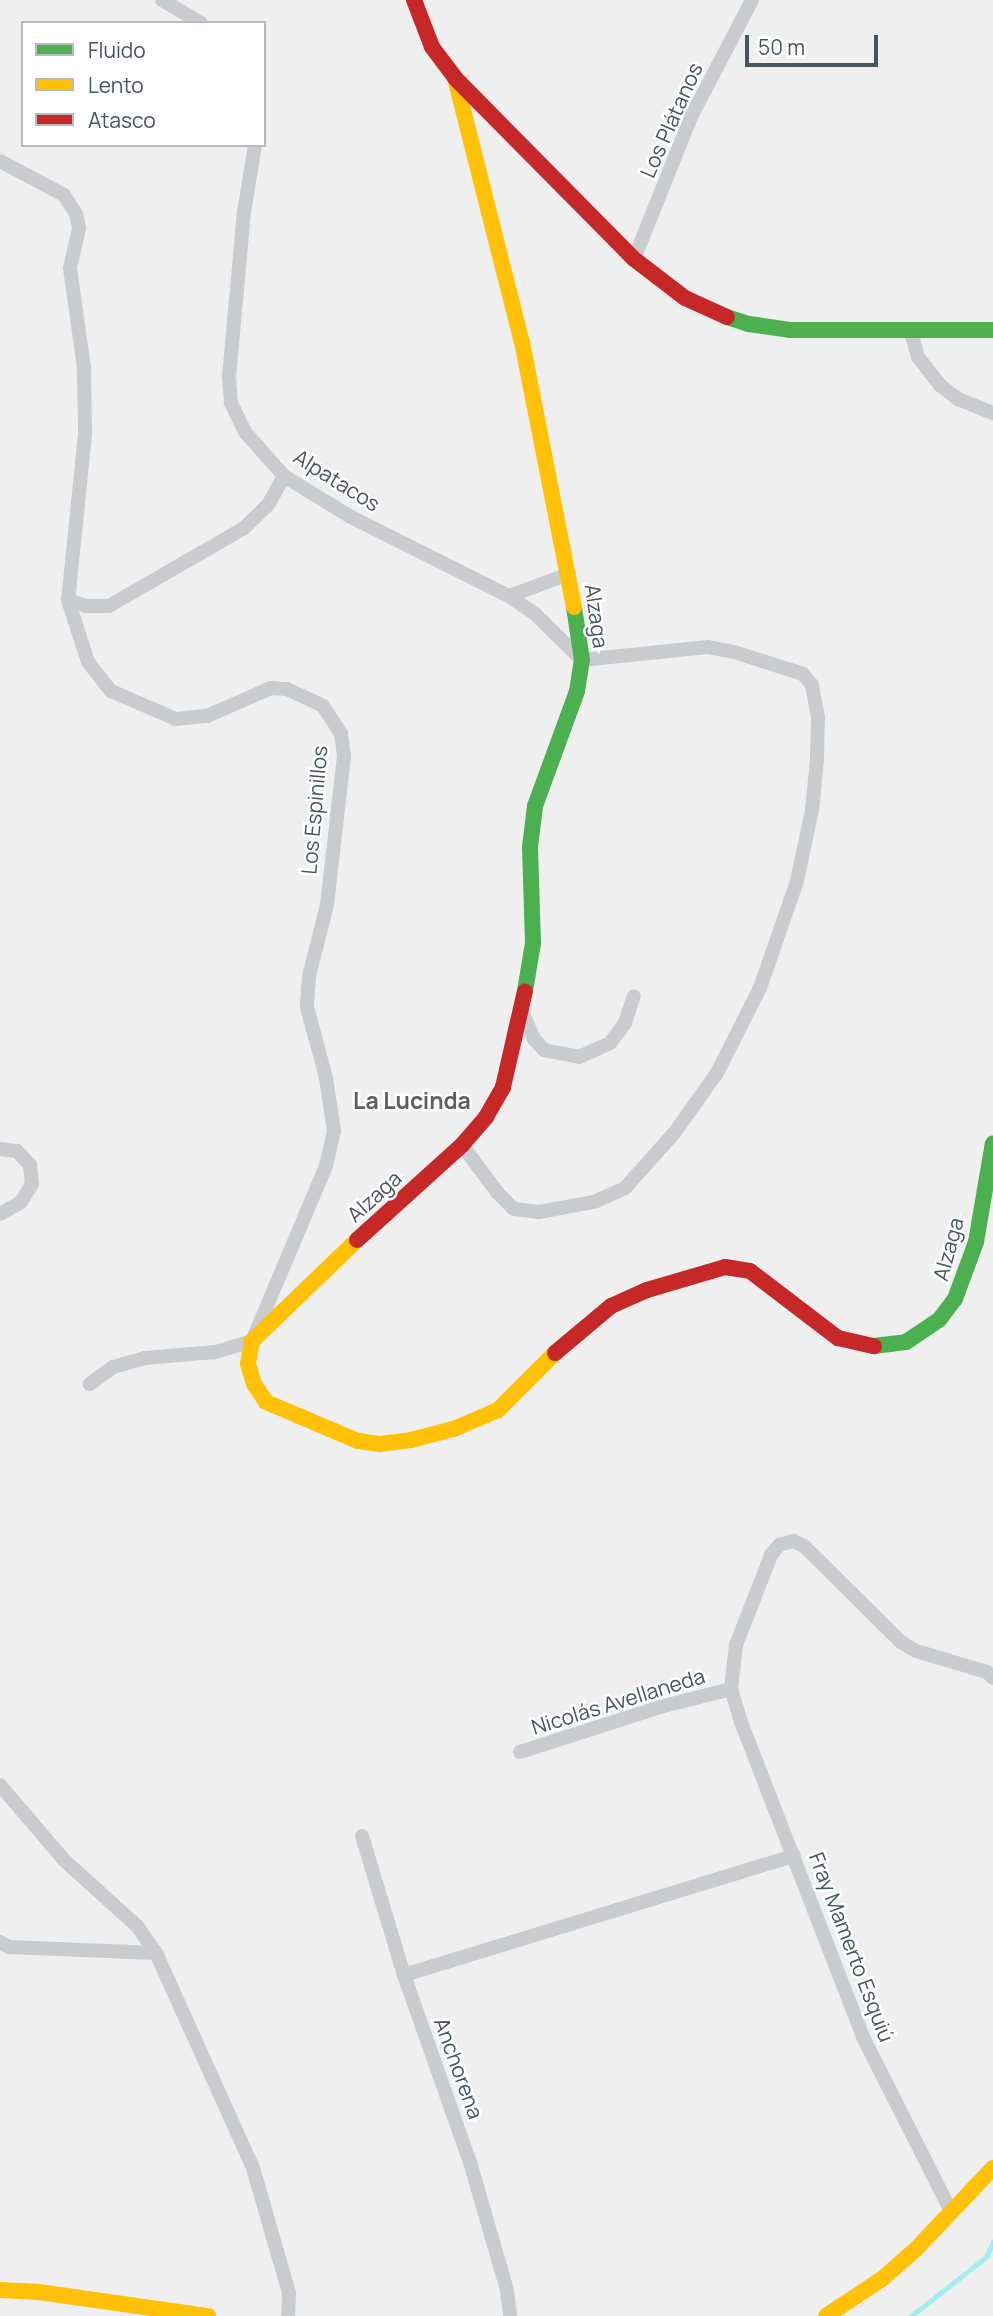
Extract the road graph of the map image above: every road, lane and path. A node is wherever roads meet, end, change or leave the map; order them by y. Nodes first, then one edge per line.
1 (162, 0) edge
2 (414, 0) edge
3 (752, 0) edge
4 (198, 21) edge
5 (455, 78) junction
6 (255, 147) edge
7 (0, 160) edge
8 (634, 260) junction
9 (910, 329) junction
10 (993, 330) edge
11 (993, 413) edge
12 (284, 476) junction
13 (569, 574) junction
14 (509, 596) junction
15 (68, 600) junction
16 (582, 660) junction
17 (634, 996) dead end
18 (522, 1011) junction
19 (993, 1143) edge
20 (463, 1145) junction
21 (0, 1149) edge
22 (0, 1214) edge
23 (252, 1341) junction
24 (90, 1384) dead end
25 (993, 1678) edge
26 (732, 1689) junction
27 (520, 1752) dead end
28 (0, 1785) edge
29 (362, 1836) dead end
30 (794, 1856) junction
31 (0, 1942) edge
32 (156, 1953) junction
33 (404, 1975) junction
34 (993, 2168) edge
35 (952, 2213) junction
36 (0, 2290) edge
37 (208, 2316) edge
38 (288, 2316) edge
39 (510, 2316) edge
40 (826, 2316) edge

1 - 4 street
2 - 5 street
3 - 8 street, Los Plátanos
5 - 8 street
5 - 13 street, Alzaga
6 - 12 street, Alpatacos
7 - 15 street, Los Espinillos
8 - 9 street
9 - 10 street
9 - 11 street
12 - 14 street, Alpatacos
12 - 15 street
13 - 14 street
13 - 16 street, Alzaga
14 - 16 street, Alpatacos
15 - 23 street, Los Espinillos
16 - 18 street, Alzaga
16 - 20 street
17 - 18 street
18 - 20 street, Alzaga
19 - 23 street, Alzaga
20 - 23 street, Alzaga
21 - 22 street
23 - 24 street
25 - 26 street, Nicolás Avellaneda
26 - 27 street, Nicolás Avellaneda
26 - 30 street, Fray Mamerto Esquiú
28 - 32 street
29 - 33 street, Anchorena
30 - 33 street
30 - 35 street, Fray Mamerto Esquiú
31 - 32 street
32 - 38 street
33 - 39 street, Anchorena
34 - 35 street
35 - 40 street
36 - 37 street

